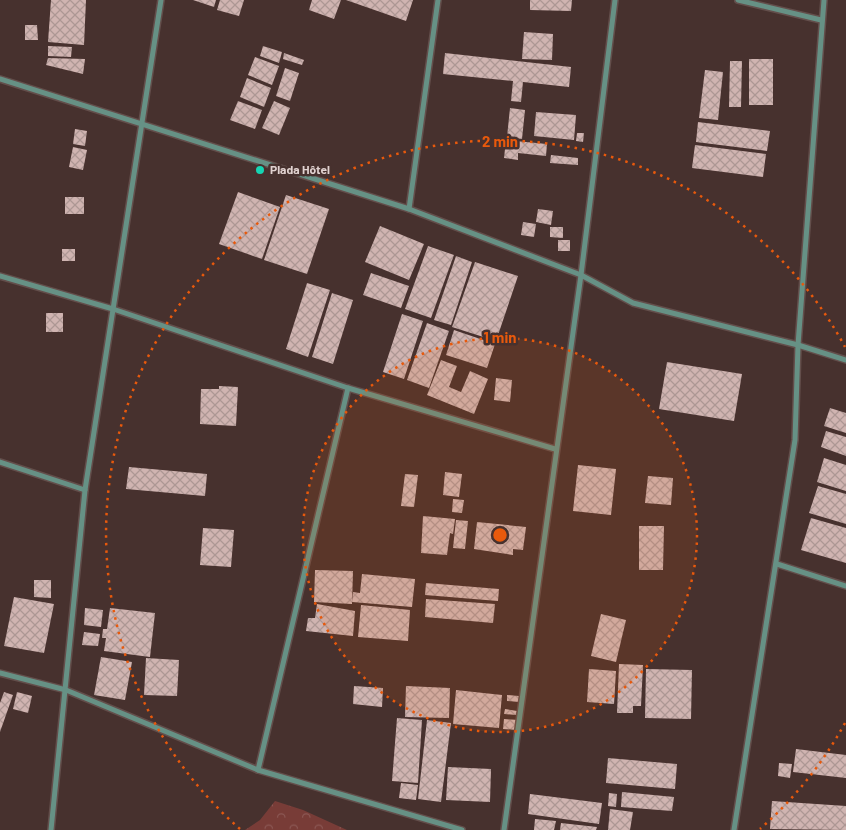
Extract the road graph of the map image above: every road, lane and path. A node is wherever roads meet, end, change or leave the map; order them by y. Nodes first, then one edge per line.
1 (161, 0) edge
2 (438, 0) edge
3 (615, 0) edge
4 (738, 0) edge
5 (824, 0) edge
6 (821, 20) junction
7 (0, 79) edge
8 (142, 124) junction
9 (409, 209) junction
10 (581, 275) junction
11 (0, 276) edge
12 (113, 309) junction
13 (798, 345) junction
14 (846, 360) edge
15 (348, 388) junction
16 (555, 449) junction
17 (0, 462) edge
18 (85, 490) junction
19 (777, 564) junction
20 (846, 586) edge
21 (0, 673) edge
22 (66, 690) junction
23 (258, 770) junction
24 (51, 830) edge
25 (462, 830) edge
26 (504, 830) edge
27 (734, 830) edge

1 - 8 street
2 - 9 street
3 - 10 street
4 - 6 street
5 - 6 street
6 - 13 street
7 - 8 street
8 - 9 street
8 - 12 street
9 - 10 street
10 - 13 street
10 - 16 street
11 - 12 street
12 - 15 street
12 - 18 street
13 - 14 street
13 - 19 street
15 - 16 street
15 - 23 street
16 - 26 street
17 - 18 street
18 - 22 street
19 - 20 street
19 - 27 street
21 - 22 street
22 - 23 street
22 - 24 street
23 - 25 street

